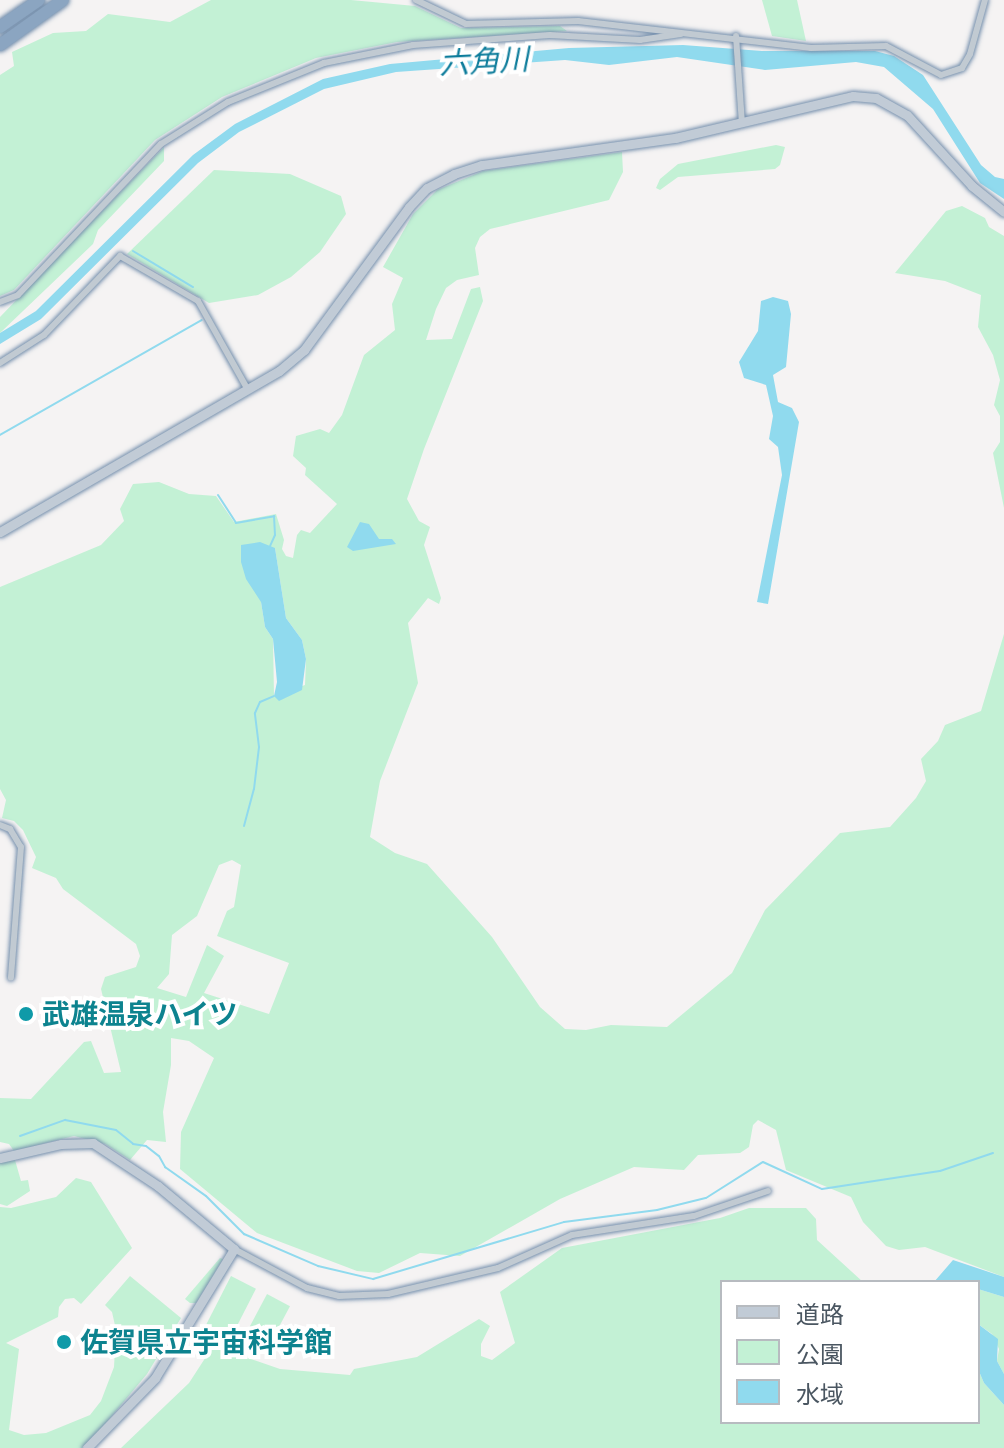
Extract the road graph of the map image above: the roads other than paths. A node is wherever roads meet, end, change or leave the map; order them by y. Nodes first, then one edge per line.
1 (39, 0) edge
2 (63, 0) edge
3 (416, 0) edge
4 (985, 0) edge
5 (0, 27) edge
6 (681, 34) junction
7 (736, 36) junction
8 (0, 45) edge
9 (742, 123) junction
10 (1004, 212) edge
11 (0, 302) edge
12 (0, 363) edge
13 (248, 390) junction
14 (0, 532) edge
15 (0, 825) edge
16 (11, 978) dead end
17 (0, 1158) edge
18 (768, 1191) dead end
19 (234, 1249) junction
20 (87, 1448) edge

1 - 5 highway
2 - 8 highway
3 - 6 street
4 - 7 street
6 - 7 street
6 - 11 street
7 - 9 street
9 - 10 street
9 - 13 street
12 - 13 street
13 - 14 street
15 - 16 street
17 - 19 street
18 - 19 street
19 - 20 street

